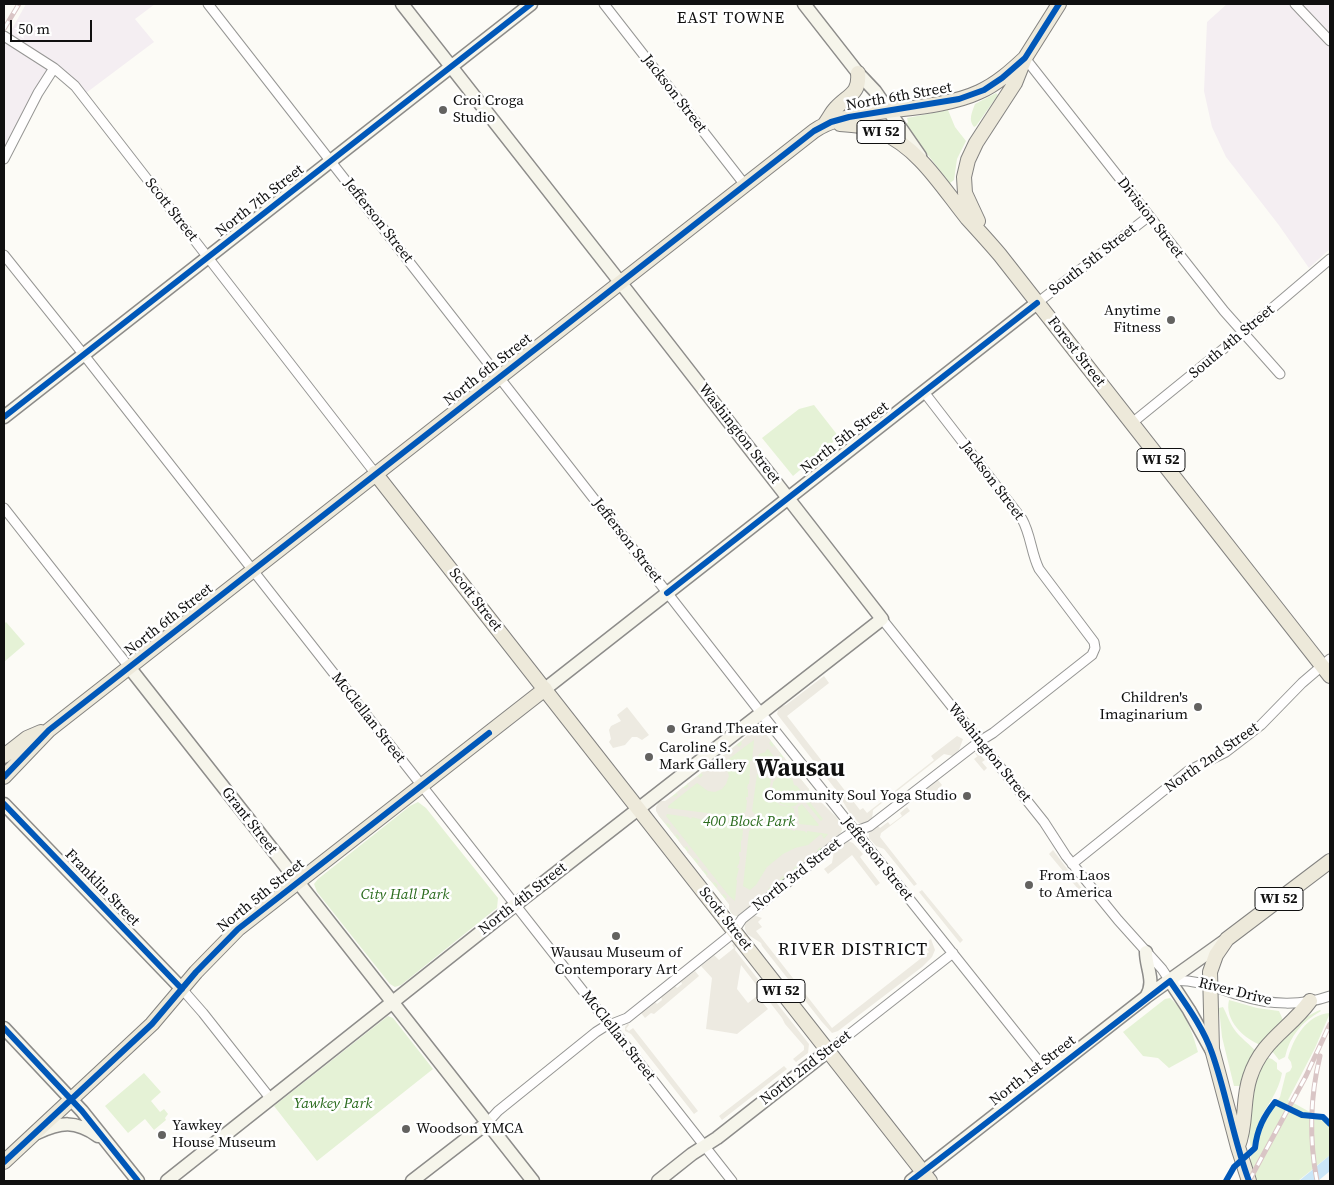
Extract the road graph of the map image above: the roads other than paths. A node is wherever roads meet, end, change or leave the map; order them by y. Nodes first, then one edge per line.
1 (208, 4) edge
2 (402, 4) edge
3 (531, 4) edge
4 (604, 4) edge
5 (804, 4) edge
6 (1058, 4) edge
7 (1296, 4) edge
8 (4, 36) edge
9 (1330, 41) edge
10 (1025, 58) junction
11 (451, 66) junction
12 (54, 68) junction
13 (858, 73) junction
14 (888, 110) junction
15 (824, 125) junction
16 (4, 159) edge
17 (331, 160) junction
18 (926, 166) junction
19 (745, 185) junction
20 (1148, 217) junction
21 (4, 254) edge
22 (1000, 255) junction
23 (208, 258) junction
24 (1330, 259) edge
25 (620, 282) junction
26 (1038, 303) junction
27 (1243, 333) junction
28 (84, 355) junction
29 (1280, 374) dead end
30 (499, 378) junction
31 (924, 392) junction
32 (4, 417) edge
33 (1132, 423) junction
34 (375, 473) junction
35 (788, 498) junction
36 (4, 508) edge
37 (252, 570) junction
38 (667, 593) junction
39 (882, 619) junction
40 (1094, 652) joint
41 (129, 667) junction
42 (1328, 667) edge
43 (545, 689) junction
44 (761, 713) junction
45 (49, 730) junction
46 (980, 741) junction
47 (4, 756) edge
48 (4, 777) edge
49 (421, 786) junction
50 (4, 804) edge
51 (639, 809) junction
52 (854, 832) junction
53 (1330, 861) edge
54 (1072, 864) junction
55 (297, 882) junction
56 (515, 905) junction
57 (734, 931) junction
58 (1228, 939) junction
59 (1146, 952) junction
60 (953, 953) junction
61 (1170, 980) junction
62 (1210, 986) junction
63 (182, 989) junction
64 (1330, 996) edge
65 (1146, 997) junction
66 (1310, 1001) junction
67 (393, 1002) junction
68 (609, 1025) junction
69 (4, 1028) edge
70 (828, 1051) junction
71 (1212, 1053) junction
72 (1049, 1074) junction
73 (270, 1098) junction
74 (72, 1099) junction
75 (487, 1123) junction
76 (34, 1135) junction
77 (108, 1143) junction
78 (705, 1147) junction
79 (1238, 1147) junction
80 (4, 1162) edge
81 (927, 1177) edge
82 (138, 1181) edge
83 (167, 1181) edge
84 (412, 1181) edge
85 (533, 1181) edge
86 (658, 1181) edge
87 (732, 1181) edge
88 (911, 1181) edge
89 (1249, 1181) edge

1 - 17 street, Jefferson Street
2 - 11 street, Washington Street
3 - 11 street, North 7th Street
4 - 19 street, Jackson Street
5 - 13 street, Forest Street
6 - 10 main road
7 - 9 street
8 - 12 street, Scott Street
10 - 14 main road, North 6th Street
10 - 20 street, Division Street
10 - 22 main road
11 - 17 street, North 7th Street
11 - 25 street, Washington Street
12 - 16 street
12 - 23 street, Scott Street
13 - 14 street, Forest Street
13 - 15 main road
14 - 15 main road, North 6th Street
14 - 18 street, Forest Street
15 - 18 main road, WI 52
15 - 19 main road, North 6th Street
17 - 23 street, North 7th Street
17 - 30 street, Jefferson Street
18 - 22 main road, Forest Street / WI 52
19 - 25 main road, North 6th Street
20 - 26 street, South 5th Street
20 - 27 street, Division Street
21 - 28 street, McClellan Street
22 - 26 main road, Forest Street / WI 52
23 - 28 street, North 7th Street
23 - 34 street, Scott Street
24 - 27 street, South 4th Street
25 - 30 main road, North 6th Street
25 - 35 street, Washington Street
26 - 31 street, North 5th Street
26 - 33 main road, Forest Street / WI 52
27 - 29 street, Division Street
27 - 33 street, South 4th Street
28 - 32 street, North 7th Street
28 - 37 street, McClellan Street
30 - 34 main road, North 6th Street
30 - 38 street, Jefferson Street
31 - 35 street, North 5th Street
31 - 40 street, Jackson Street
33 - 42 main road, Forest Street / WI 52
34 - 37 main road, North 6th Street
34 - 43 main road, Scott Street
35 - 38 street, North 5th Street
35 - 39 street, Washington Street
36 - 41 street, Grant Street
37 - 41 main road, North 6th Street
37 - 49 street, McClellan Street
38 - 43 street, North 5th Street
38 - 44 street, Jefferson Street
39 - 44 street, North 4th Street
39 - 46 street, Washington Street
40 - 46 street, North 3rd Street
41 - 45 main road, North 6th Street
41 - 55 street, Grant Street
42 - 54 street, North 2nd Street
43 - 49 main road, North 5th Street
43 - 51 main road, Scott Street / WI 52
44 - 51 street, North 4th Street
44 - 52 street, Jefferson Street
45 - 47 main road
45 - 48 main road, North 6th Street
46 - 52 street, North 3rd Street
46 - 54 street, Washington Street
49 - 55 main road, North 5th Street
49 - 56 street, McClellan Street
50 - 63 street, Franklin Street
51 - 56 street, North 4th Street
51 - 57 main road, Scott Street / WI 52
52 - 57 street, North 3rd Street
52 - 60 street, Jefferson Street
53 - 58 main road, North 1st Street / WI 52
54 - 59 street, Washington Street
55 - 63 main road, North 5th Street
55 - 67 street, Grant Street
56 - 67 street, North 4th Street
56 - 68 street, McClellan Street
57 - 68 street, North 3rd Street
57 - 70 main road, Scott Street / WI 52
58 - 61 street, North 1st Street
58 - 62 main road, WI 52
59 - 61 street, Washington Street
59 - 65 street
60 - 70 street, North 2nd Street
60 - 72 street, Jefferson Street
61 - 62 street, River Drive
61 - 65 street, North 1st Street
61 - 71 street
62 - 66 street, River Drive
62 - 71 main road, WI 52
63 - 73 street, Franklin Street
63 - 74 main road, North 5th Street
64 - 66 street, River Drive
65 - 72 street, North 1st Street
66 - 79 main road
67 - 73 street, North 4th Street
67 - 75 street, Grant Street
68 - 75 street, North 3rd Street
68 - 78 street, McClellan Street
69 - 74 street
70 - 78 street, North 2nd Street
70 - 81 main road, Scott Street / WI 52
71 - 79 main road, WI 52
72 - 81 street, North 1st Street
73 - 83 street, North 4th Street
74 - 76 main road, North 5th Street
74 - 77 street
75 - 84 street, North 3rd Street
75 - 85 street, Grant Street
76 - 77 street
76 - 80 main road, North 5th Street
77 - 82 street
78 - 86 street, North 2nd Street
78 - 87 street, McClellan Street
79 - 89 main road, WI 52
81 - 88 street, North 1st Street

